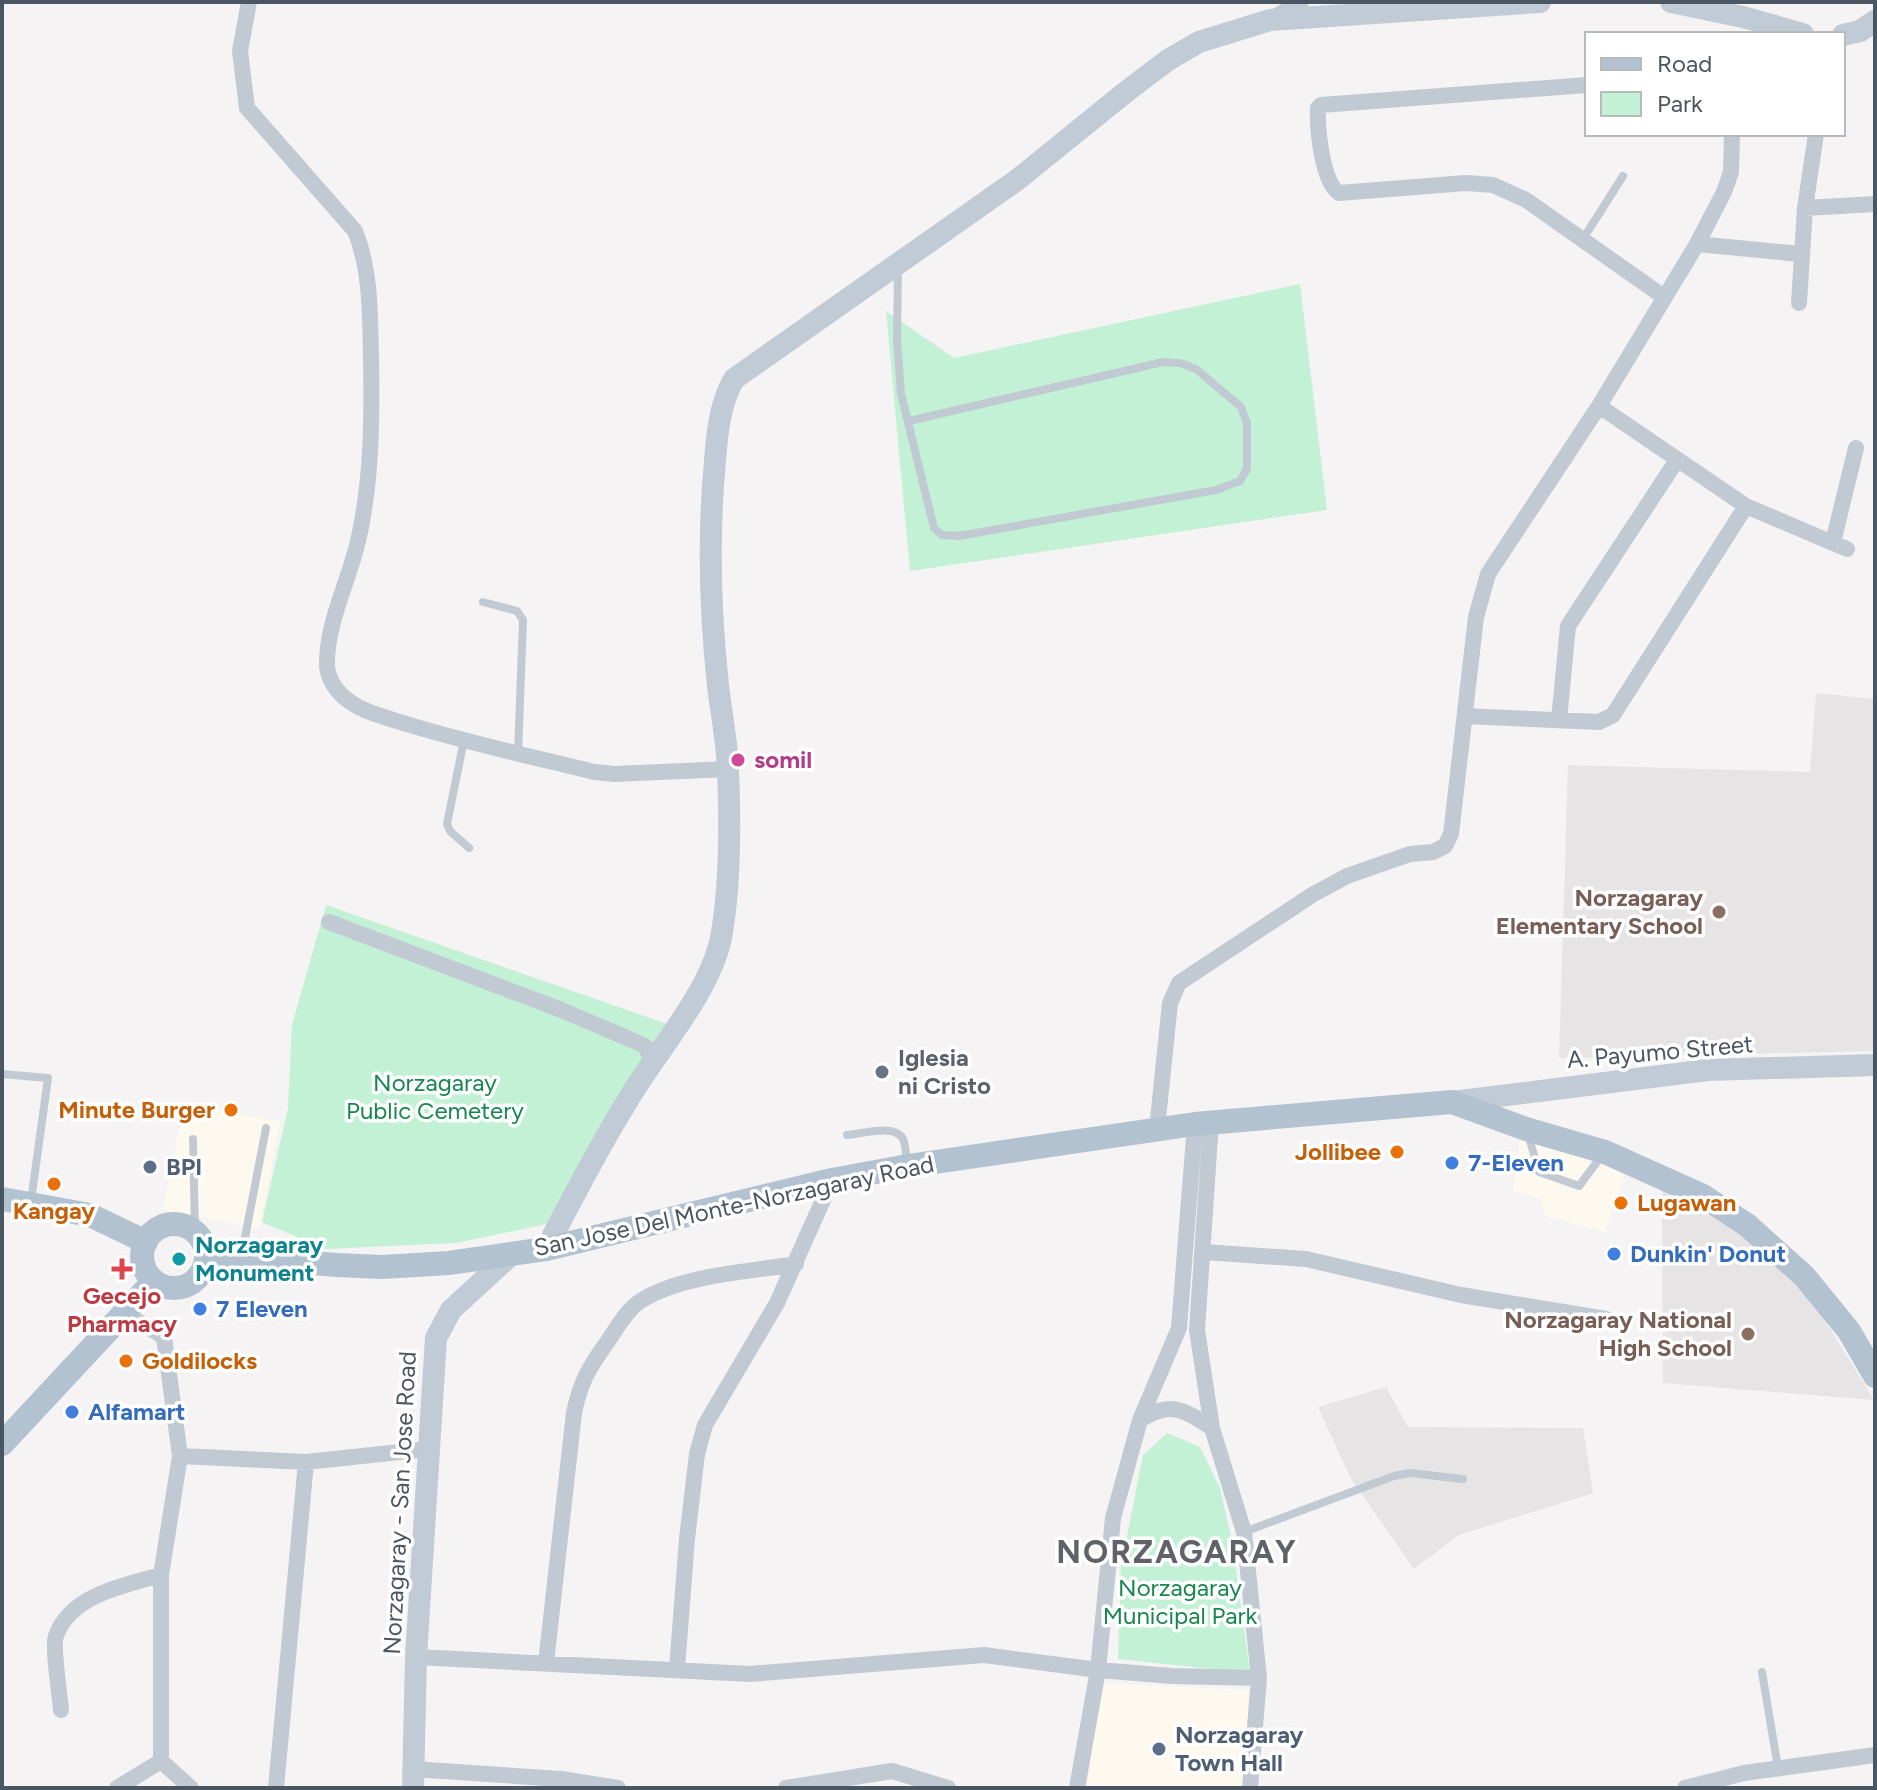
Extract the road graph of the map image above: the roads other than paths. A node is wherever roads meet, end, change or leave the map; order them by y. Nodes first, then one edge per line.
1 (249, 2) edge
2 (1301, 2) edge
3 (1540, 2) edge
4 (1671, 2) edge
5 (1270, 20) junction
6 (1875, 21) edge
7 (1742, 26) edge
8 (1788, 32) edge
9 (1845, 35) edge
10 (1585, 85) edge
11 (1732, 136) edge
12 (1816, 136) edge
13 (1623, 176) dead end
14 (1875, 204) edge
15 (1805, 208) junction
16 (1583, 239) junction
17 (1697, 244) junction
18 (1800, 254) junction
19 (898, 265) junction
20 (1664, 297) junction
21 (1799, 303) dead end
22 (1599, 406) junction
23 (909, 421) junction
24 (1856, 448) dead end
25 (1677, 460) junction
26 (1746, 506) junction
27 (483, 602) dead end
28 (1465, 716) junction
29 (1559, 720) junction
30 (464, 740) junction
31 (518, 754) junction
32 (728, 769) junction
33 (469, 848) dead end
34 (329, 922) dead end
35 (652, 1063) junction
36 (1875, 1065) edge
37 (2, 1074) edge
38 (1452, 1102) junction
39 (1203, 1123) junction
40 (266, 1128) dead end
41 (1157, 1129) junction
42 (1526, 1129) junction
43 (847, 1135) dead end
44 (193, 1139) dead end
45 (1605, 1152) junction
46 (908, 1166) junction
47 (832, 1180) junction
48 (2, 1199) edge
49 (30, 1202) junction
50 (201, 1241) junction
51 (146, 1242) junction
52 (546, 1249) junction
53 (1204, 1252) junction
54 (513, 1253) junction
55 (241, 1257) junction
56 (796, 1264) junction
57 (154, 1281) junction
58 (123, 1312) junction
59 (1606, 1319) dead end
60 (1875, 1376) edge
61 (1140, 1420) junction
62 (1212, 1428) junction
63 (2, 1444) edge
64 (428, 1449) junction
65 (180, 1456) junction
66 (306, 1462) junction
67 (1463, 1479) dead end
68 (1244, 1532) junction
69 (161, 1575) junction
70 (416, 1657) junction
71 (546, 1663) junction
72 (677, 1669) junction
73 (1098, 1670) junction
74 (1762, 1672) dead end
75 (1259, 1678) junction
76 (61, 1710) dead end
77 (1875, 1755) edge
78 (161, 1761) junction
79 (1778, 1768) junction
80 (413, 1778) edge
81 (117, 1788) edge
82 (191, 1788) edge
83 (276, 1788) edge
84 (618, 1788) edge
85 (786, 1788) edge
86 (948, 1788) edge
87 (1077, 1788) edge
88 (1250, 1788) edge
89 (1685, 1788) edge

1 - 30 street
2 - 5 street
3 - 5 street
4 - 7 street
5 - 19 street
6 - 9 street
7 - 8 street
10 - 16 street
11 - 17 street
12 - 15 street
13 - 16 lane
14 - 15 street
15 - 18 street
16 - 20 street
17 - 18 street
17 - 20 street
18 - 21 street
19 - 23 lane
19 - 32 street
20 - 22 street
22 - 25 street
22 - 28 street
23 - 23 lane
24 - 26 street
25 - 26 street
25 - 29 street
26 - 29 street
27 - 31 lane
28 - 29 street
28 - 41 street
30 - 31 street
30 - 33 lane
31 - 32 street
32 - 35 street
34 - 35 street
35 - 52 street
36 - 38 street, A. Payumo Street
37 - 49 lane
38 - 39 main road, San Jose Del Monte-Norzagaray Road
38 - 42 main road
39 - 41 main road, San Jose Del Monte-Norzagaray Road
39 - 53 street
39 - 61 street
40 - 55 lane
41 - 46 main road, San Jose Del Monte-Norzagaray Road
42 - 45 main road
42 - 45 lane
43 - 46 lane
44 - 50 lane
45 - 60 main road
46 - 47 main road, San Jose Del Monte-Norzagaray Road
47 - 52 main road, San Jose Del Monte-Norzagaray Road
47 - 56 street
48 - 49 main road
49 - 51 main road
50 - 51 main road
50 - 55 main road, San Jose Del Monte-Norzagaray Road
50 - 57 main road
51 - 57 main road
52 - 54 main road, San Jose Del Monte-Norzagaray Road
53 - 59 street
53 - 62 street
54 - 55 main road, San Jose Del Monte-Norzagaray Road
54 - 64 street, Norzagaray - San Jose Road
56 - 71 street
56 - 72 street
57 - 58 main road
58 - 63 main road
58 - 65 street
61 - 62 street
61 - 73 street
62 - 68 street
64 - 66 street
64 - 70 street, Norzagaray - San Jose Road
65 - 66 street
65 - 69 street
66 - 83 street
67 - 68 lane
68 - 75 street
69 - 76 street
69 - 78 street
70 - 71 street
70 - 80 street, Norzagaray - San Jose Road
71 - 72 street
72 - 73 street
73 - 75 street
73 - 87 street
74 - 79 lane
75 - 88 street
77 - 79 street
78 - 81 street
78 - 82 street
79 - 89 street
80 - 84 street
85 - 86 street

